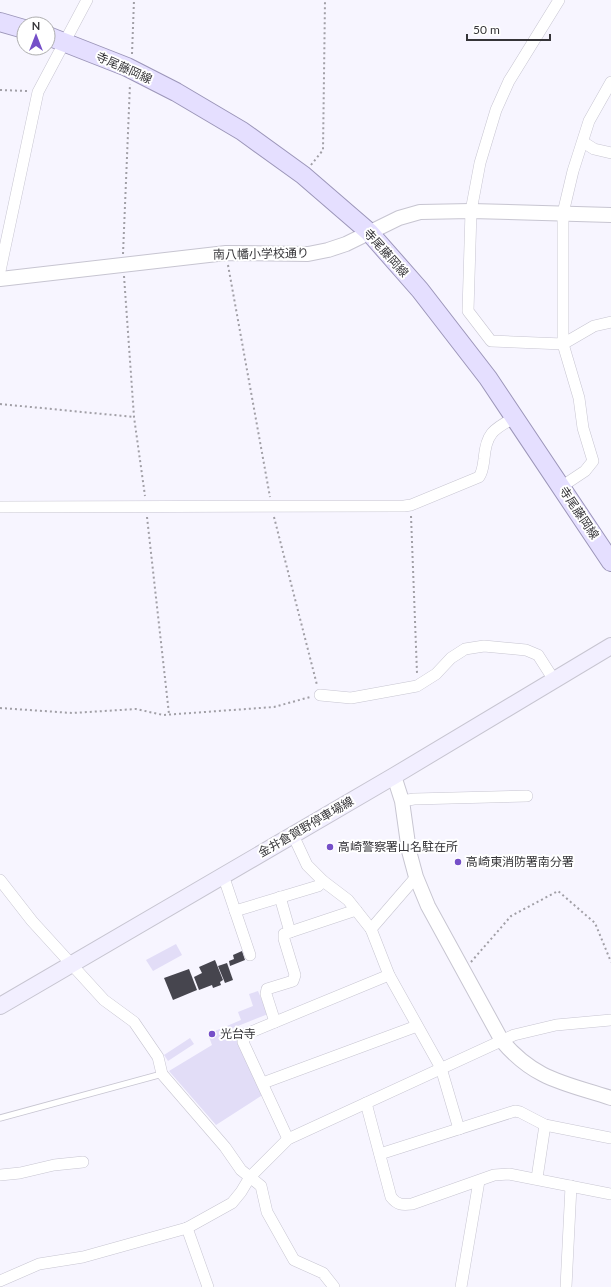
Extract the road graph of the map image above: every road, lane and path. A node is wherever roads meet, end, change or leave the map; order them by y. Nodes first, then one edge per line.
1 (87, 0) edge
2 (134, 0) edge
3 (325, 0) edge
4 (559, 0) edge
5 (0, 22) edge
6 (16, 27) edge
7 (56, 40) edge
8 (50, 56) edge
9 (131, 69) junction
10 (611, 82) edge
11 (0, 90) edge
12 (38, 92) junction
13 (583, 142) junction
14 (611, 153) edge
15 (303, 175) junction
16 (470, 211) junction
17 (563, 213) junction
18 (611, 215) edge
19 (369, 232) junction
20 (226, 253) junction
21 (123, 266) junction
22 (0, 272) edge
23 (0, 279) edge
24 (611, 322) edge
25 (563, 344) junction
26 (0, 404) edge
27 (134, 417) junction
28 (514, 418) junction
29 (561, 487) junction
30 (272, 505) junction
31 (411, 505) junction
32 (146, 506) junction
33 (0, 507) edge
34 (611, 562) edge
35 (611, 646) edge
36 (554, 680) junction
37 (417, 686) junction
38 (320, 695) junction
39 (0, 708) edge
40 (169, 714) junction
41 (394, 776) junction
42 (527, 796) dead end
43 (402, 801) junction
44 (293, 835) junction
45 (223, 875) junction
46 (416, 877) junction
47 (0, 880) edge
48 (323, 881) junction
49 (280, 898) junction
50 (356, 910) junction
51 (235, 911) junction
52 (371, 929) junction
53 (290, 932) junction
54 (250, 955) dead end
55 (611, 962) edge
56 (73, 964) junction
57 (462, 969) junction
58 (389, 975) junction
59 (0, 1006) edge
60 (611, 1020) edge
61 (275, 1022) junction
62 (417, 1026) junction
63 (502, 1041) junction
64 (441, 1068) junction
65 (162, 1074) junction
66 (263, 1083) junction
67 (611, 1098) edge
68 (366, 1103) junction
69 (0, 1118) edge
70 (545, 1125) junction
71 (459, 1129) junction
72 (611, 1138) edge
73 (288, 1139) junction
74 (380, 1154) junction
75 (83, 1162) dead end
76 (0, 1175) edge
77 (250, 1178) junction
78 (537, 1178) junction
79 (479, 1181) junction
80 (571, 1186) junction
81 (611, 1194) edge
82 (187, 1228) junction
83 (0, 1282) edge
84 (208, 1287) edge
85 (334, 1287) edge
86 (461, 1287) edge
87 (566, 1287) edge

1 - 7 street
2 - 9 path
3 - 15 path
4 - 16 street
5 - 6 main road
7 - 9 main road, 寺尾藤岡線
8 - 12 street
9 - 15 main road, 寺尾藤岡線
9 - 21 path
10 - 13 street
11 - 12 path
12 - 22 street
13 - 14 street
13 - 17 street
15 - 19 main road, 寺尾藤岡線
16 - 17 street, 南八幡小学校通り
16 - 19 street, 南八幡小学校通り
16 - 25 street
17 - 18 street, 南八幡小学校通り
17 - 25 street
19 - 20 street, 南八幡小学校通り
19 - 28 main road, 寺尾藤岡線
20 - 21 street, 南八幡小学校通り
20 - 30 path
21 - 23 street, 南八幡小学校通り
21 - 27 path
24 - 25 street
25 - 29 street
26 - 27 path
27 - 32 path
28 - 29 main road, 寺尾藤岡線
28 - 31 street
29 - 34 main road, 寺尾藤岡線
30 - 31 street
30 - 32 street
30 - 38 path
31 - 37 path
32 - 33 street
32 - 40 path
35 - 36 main road, 金井倉賀野停車場線
36 - 37 street
36 - 41 main road, 金井倉賀野停車場線
37 - 38 street
38 - 40 path
39 - 40 path
41 - 43 street
41 - 44 main road, 金井倉賀野停車場線
42 - 43 street
43 - 46 street
44 - 45 main road, 金井倉賀野停車場線
44 - 48 street
45 - 51 street
45 - 56 main road, 金井倉賀野停車場線
46 - 52 street
46 - 57 street
47 - 56 street
48 - 49 street
48 - 50 street
49 - 51 street
49 - 53 street
50 - 52 street
50 - 53 street
51 - 54 street
52 - 58 street
53 - 61 street
55 - 57 path
56 - 59 main road, 金井倉賀野停車場線
56 - 65 street
57 - 63 street
58 - 61 street
58 - 62 street
60 - 63 street
61 - 66 street
62 - 64 street
62 - 66 street
63 - 64 street
63 - 67 street
64 - 68 street
64 - 71 street
65 - 69 lane
65 - 77 street
66 - 73 street
68 - 73 street
68 - 74 street
70 - 71 street
70 - 72 street
70 - 78 street
71 - 74 street
73 - 77 street
74 - 79 street
75 - 76 street
77 - 82 street
77 - 85 street
78 - 79 street
78 - 80 street
79 - 86 street
80 - 81 street
80 - 87 street
82 - 83 street
82 - 84 street

